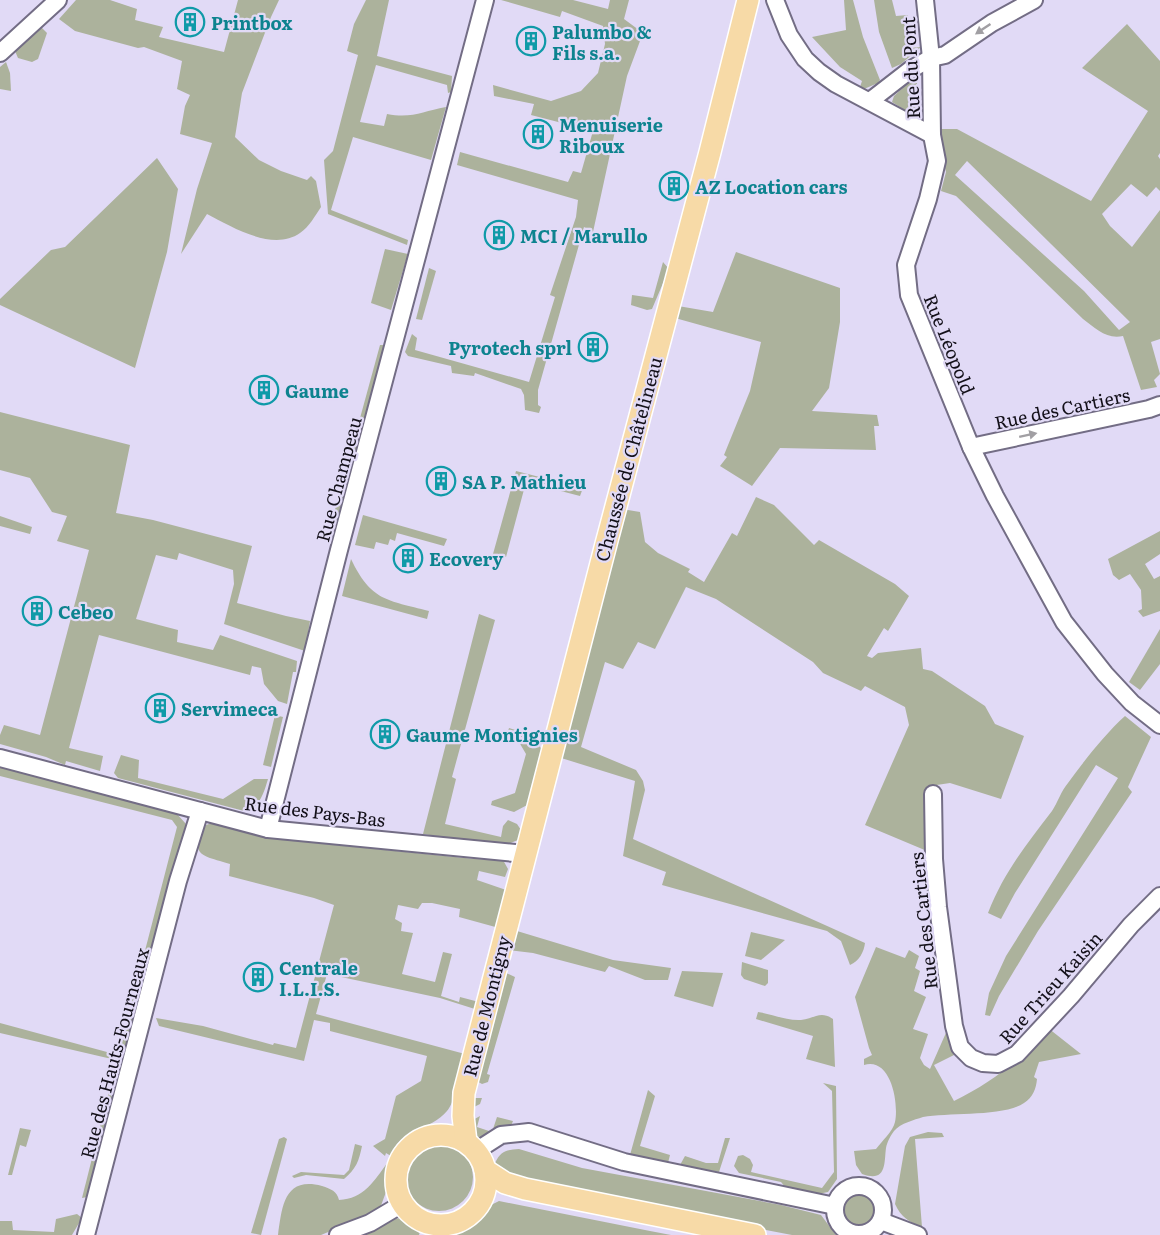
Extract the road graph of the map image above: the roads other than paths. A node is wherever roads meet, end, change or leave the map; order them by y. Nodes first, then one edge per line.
1 (58, 0) edge
2 (485, 0) edge
3 (748, 0) edge
4 (775, 0) edge
5 (925, 0) edge
6 (1034, 0) edge
7 (0, 53) edge
8 (931, 58) junction
9 (870, 101) junction
10 (932, 135) junction
11 (1160, 405) edge
12 (971, 447) junction
13 (1158, 723) edge
14 (0, 758) edge
15 (933, 794) dead end
16 (200, 811) junction
17 (268, 829) junction
18 (525, 854) junction
19 (1160, 896) edge
20 (509, 919) joint
21 (959, 1043) joint
22 (464, 1093) junction
23 (434, 1135) junction
24 (477, 1156) junction
25 (402, 1204) junction
26 (835, 1206) junction
27 (477, 1207) junction
28 (874, 1229) edge
29 (430, 1230) edge
30 (86, 1235) edge
31 (338, 1235) edge
32 (708, 1235) edge
33 (755, 1235) edge
34 (918, 1235) edge

1 - 7 street
2 - 17 street, Rue Champeau
3 - 18 main road, Chaussée de Châtelineau
4 - 9 street
5 - 8 street, Rue du Pont
6 -> 8 street
8 - 9 street
8 - 10 street, Rue du Pont
9 - 10 street
10 - 12 street, Rue Léopold
12 -> 11 street, Rue des Cartiers
12 - 13 street, Rue Léopold
14 - 16 street, Rue des Pays-Bas
15 - 21 street, Rue des Cartiers
16 - 17 street, Rue des Pays-Bas
16 - 30 street, Rue des Hauts-Fourneaux
17 - 18 street, Rue des Pays-Bas
18 - 20 main road, Chaussée de Châtelineau
19 - 21 street, Rue Trieu Kaisin
20 - 22 main road, Rue de Montigny
22 - 23 main road
22 - 24 main road
23 - 24 main road
23 - 25 main road
24 - 26 street
24 - 27 main road
24 - 33 main road
25 - 29 main road
25 - 31 street
26 - 28 street
26 - 28 street
27 - 29 main road
27 - 32 main road
28 - 34 street

